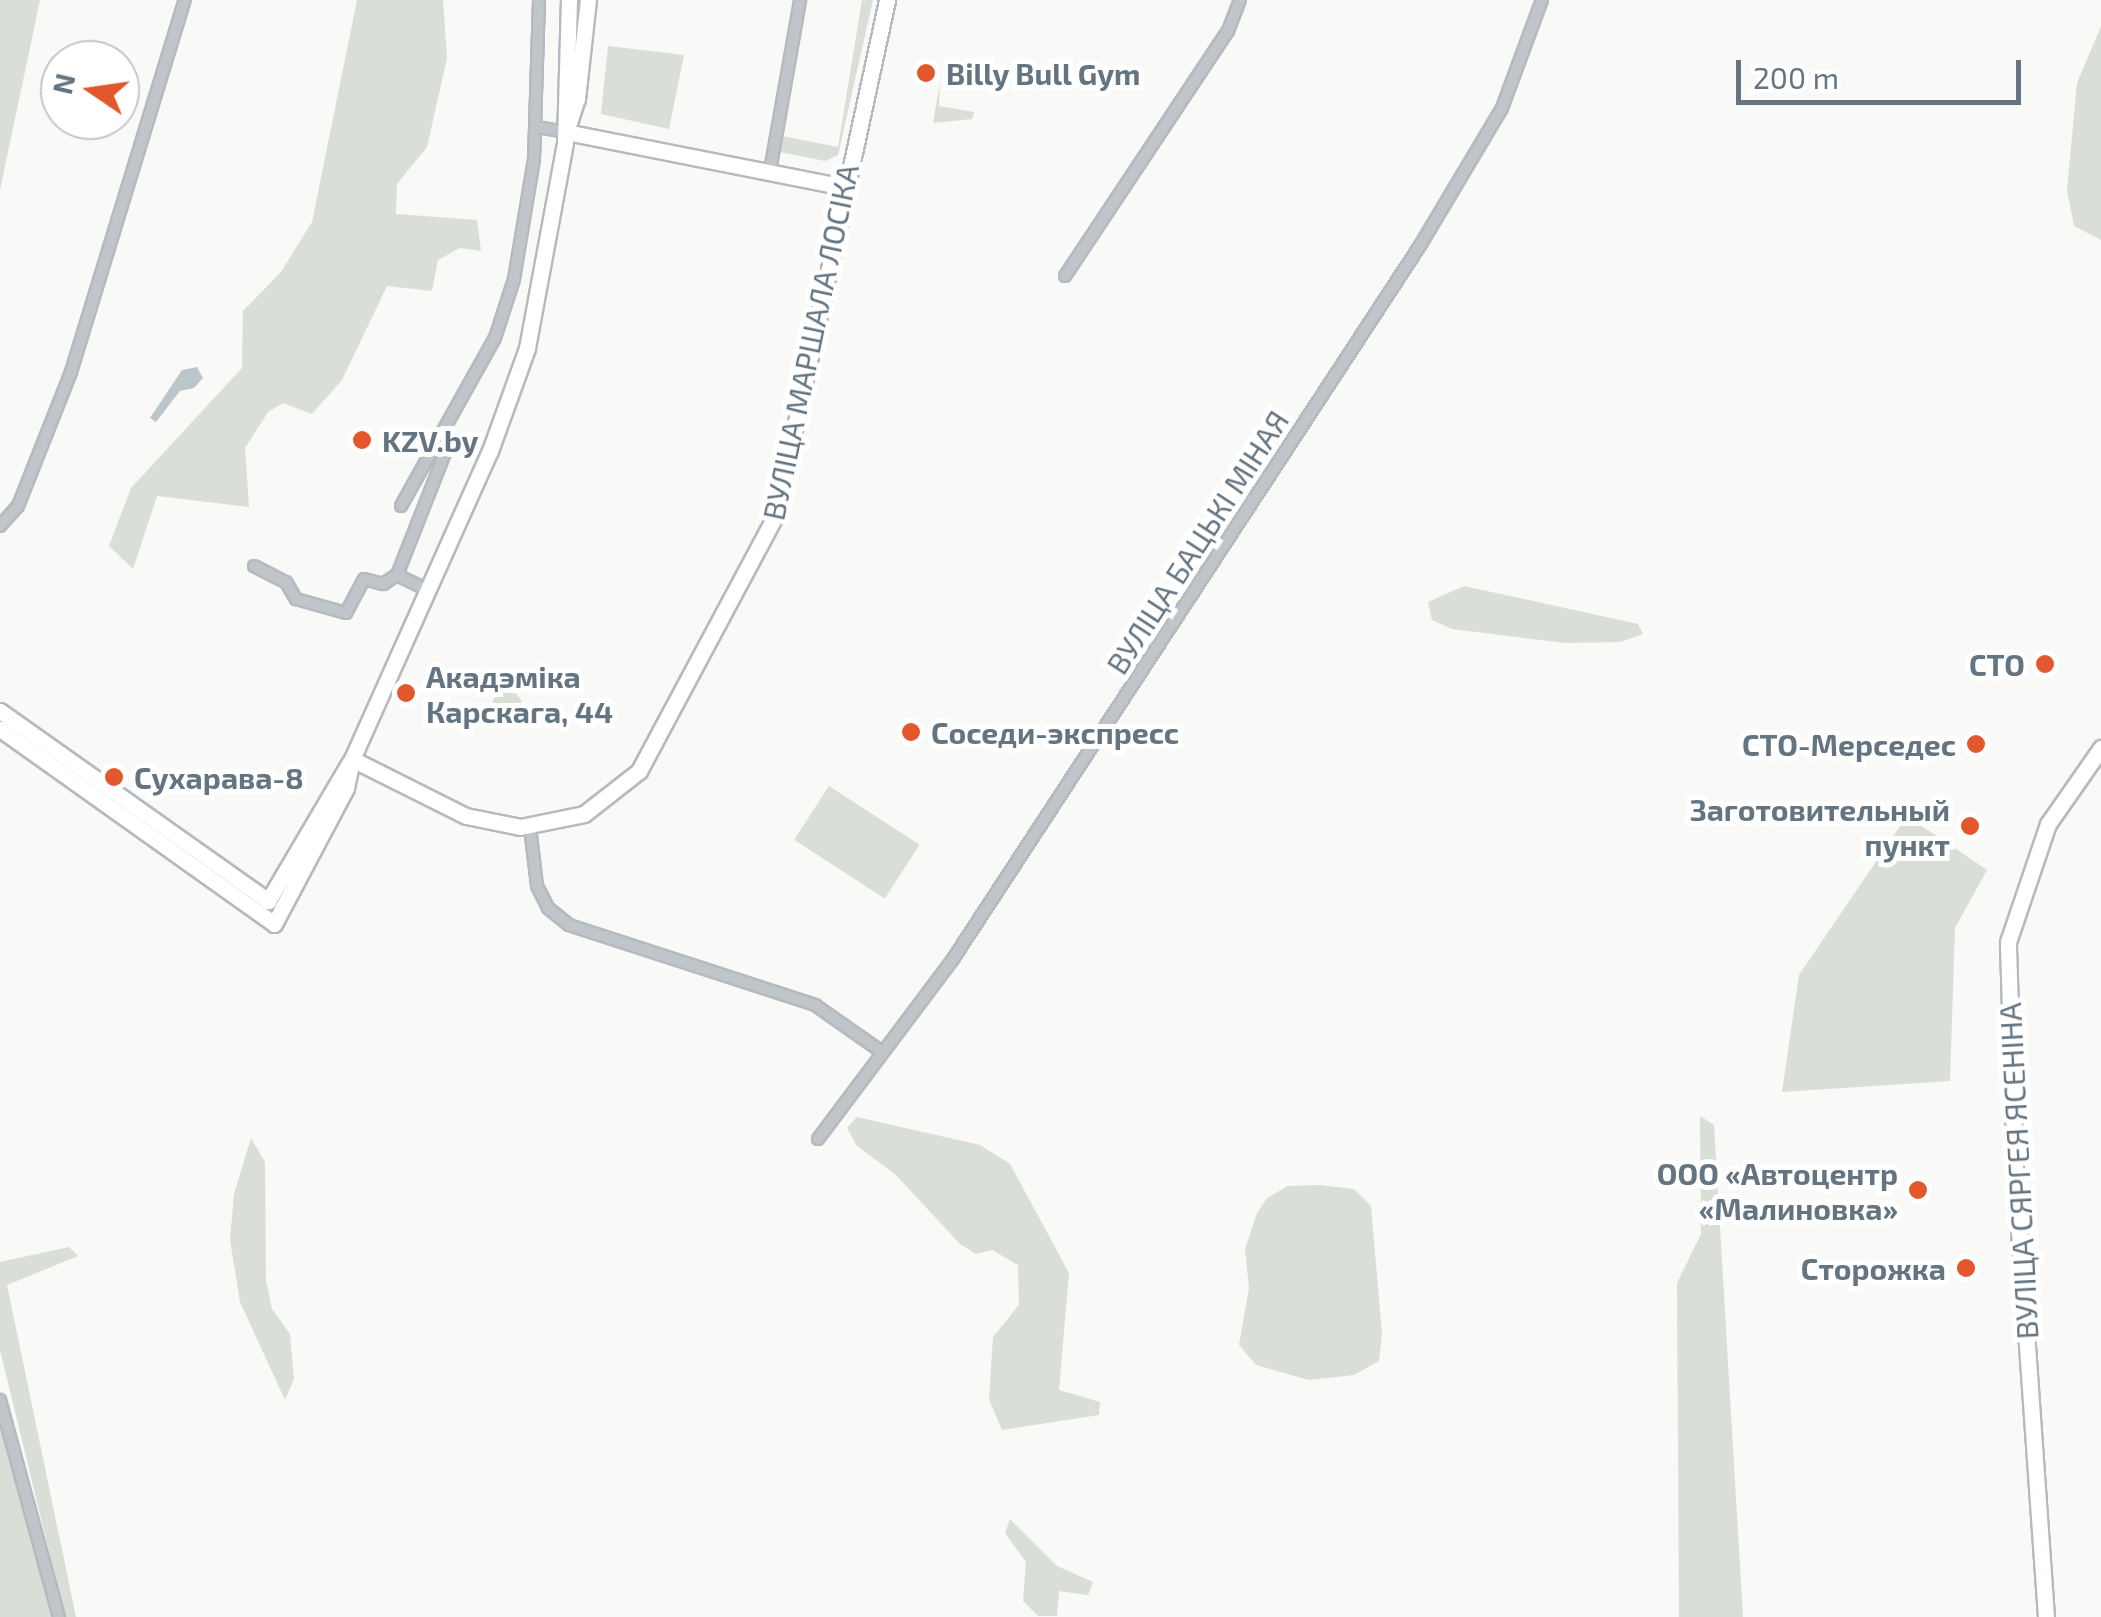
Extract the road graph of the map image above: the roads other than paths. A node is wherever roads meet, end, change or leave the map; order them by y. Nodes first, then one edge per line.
1 (185, 0) edge
2 (539, 0) edge
3 (569, 0) edge
4 (588, 0) edge
5 (800, 0) edge
6 (884, 0) edge
7 (1240, 0) edge
8 (1542, 0) edge
9 (536, 127) junction
10 (566, 132) junction
11 (770, 171) junction
12 (844, 186) junction
13 (1065, 276) dead end
14 (446, 427) junction
15 (400, 506) dead end
16 (0, 526) edge
17 (254, 566) dead end
18 (397, 575) junction
19 (428, 590) junction
20 (0, 710) edge
21 (0, 728) edge
22 (2101, 748) edge
23 (352, 759) junction
24 (530, 827) junction
25 (274, 906) junction
26 (882, 1052) junction
27 (818, 1139) dead end
28 (0, 1400) edge
29 (59, 1617) edge
30 (2046, 1617) edge

1 - 16 street
2 - 9 street
3 - 10 main road
4 - 10 main road
5 - 11 street
6 - 12 main road, ВУЛІЦА МАРШАЛА ЛОСІКА
7 - 13 street
8 - 26 street, ВУЛІЦА БАЦЬКІ МІНАЯ
9 - 10 street
9 - 14 street
10 - 11 main road
10 - 19 main road
11 - 12 main road
12 - 24 main road, ВУЛІЦА МАРШАЛА ЛОСІКА
14 - 15 street
14 - 18 street
17 - 18 street
18 - 19 street
19 - 23 main road
20 - 25 main road
21 - 25 main road
22 - 30 main road, ВУЛІЦА СЯРГЕЯ ЯСЕНІНА
23 - 24 main road, ВУЛІЦА МАРШАЛА ЛОСІКА
23 - 25 main road
24 - 26 street
26 - 27 street, ВУЛІЦА БАЦЬКІ МІНАЯ
28 - 29 street

